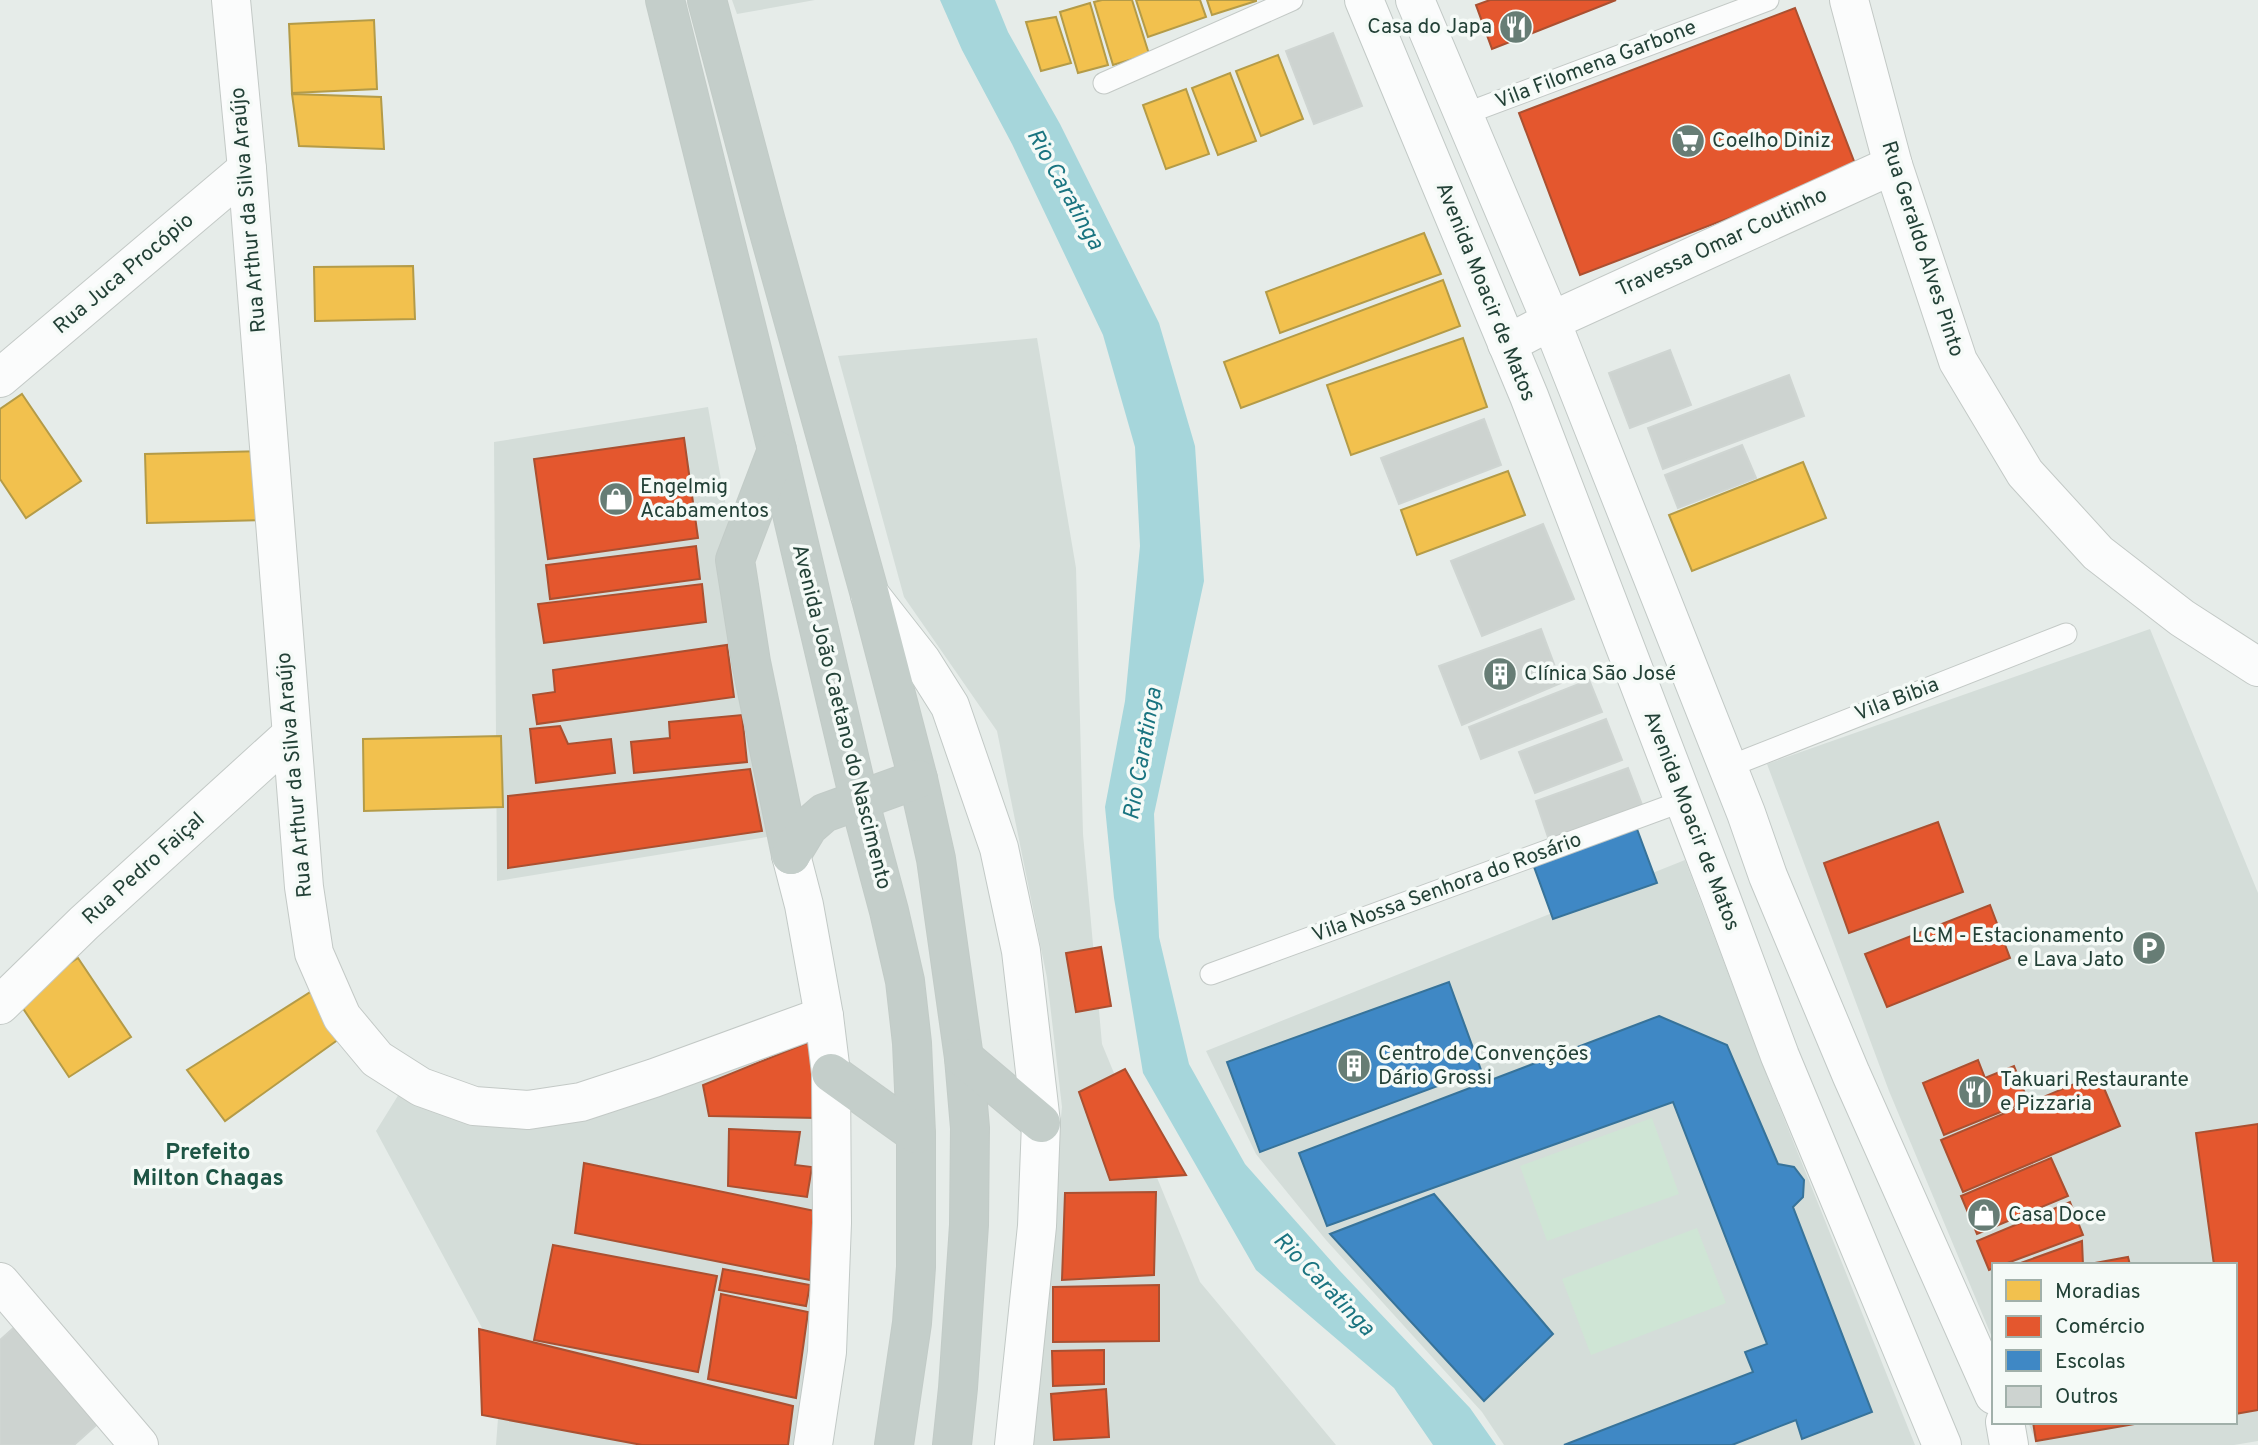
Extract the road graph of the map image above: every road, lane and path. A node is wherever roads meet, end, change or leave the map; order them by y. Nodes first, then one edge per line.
1 (231, 0) edge
2 (665, 0) edge
3 (707, 0) edge
4 (1292, 0) edge
5 (1364, 0) edge
6 (1768, 0) edge
7 (1849, 0) edge
8 (1424, 3) edge
9 (1104, 83) dead end
10 (1462, 115) junction
11 (1893, 165) junction
12 (247, 169) junction
13 (1552, 321) junction
14 (1507, 344) junction
15 (0, 378) edge
16 (777, 450) junction
17 (870, 595) junction
18 (2066, 634) dead end
19 (2258, 667) edge
20 (291, 735) junction
21 (1728, 766) junction
22 (918, 779) junction
23 (859, 799) junction
24 (1683, 801) junction
25 (791, 855) junction
26 (1768, 876) junction
27 (1720, 895) junction
28 (1211, 974) dead end
29 (0, 1005) edge
30 (824, 1016) junction
31 (964, 1058) junction
32 (831, 1073) junction
33 (1041, 1123) junction
34 (916, 1134) junction
35 (0, 1282) edge
36 (1992, 1391) edge
37 (2006, 1424) edge
38 (139, 1445) edge
39 (813, 1445) edge
40 (894, 1445) edge
41 (952, 1445) edge
42 (1014, 1445) edge
43 (1942, 1445) edge
44 (2009, 1445) edge

1 - 12 main road, Rua Arthur da Silva Araújo
2 - 16 highway, Avenida João Caetano do Nascimento
3 - 17 highway
4 - 9 lane
5 - 14 main road, Avenida Moacir de Matos
6 - 10 lane, Vila Filomena Garbone
7 - 11 main road, Rua Geraldo Alves Pinto
8 - 10 main road
10 - 13 main road
11 - 13 main road, Travessa Omar Coutinho
11 - 19 main road, Rua Geraldo Alves Pinto
12 - 15 main road, Rua Juca Procópio
12 - 20 main road, Rua Arthur da Silva Araújo
13 - 14 main road, Travessa Omar Coutinho
13 - 21 main road
14 - 24 main road, Avenida Moacir de Matos
16 - 23 highway, Avenida João Caetano do Nascimento
16 - 25 highway
17 - 22 highway
17 - 33 main road
18 - 21 lane, Vila Bibia
20 - 29 main road, Rua Pedro Faiçal
20 - 30 main road, Rua Arthur da Silva Araújo
21 - 26 main road
22 - 23 highway
22 - 31 highway
23 - 25 highway
23 - 34 highway, Avenida João Caetano do Nascimento
24 - 27 main road, Avenida Moacir de Matos
24 - 28 lane, Vila Nossa Senhora do Rosário
25 - 30 main road
26 - 27 main road
26 - 36 main road
27 - 43 main road, Avenida Moacir de Matos
30 - 32 main road
31 - 33 highway
31 - 41 highway
32 - 34 highway
32 - 39 main road
33 - 42 main road
34 - 40 highway, Avenida João Caetano do Nascimento
35 - 38 main road
37 - 44 main road

